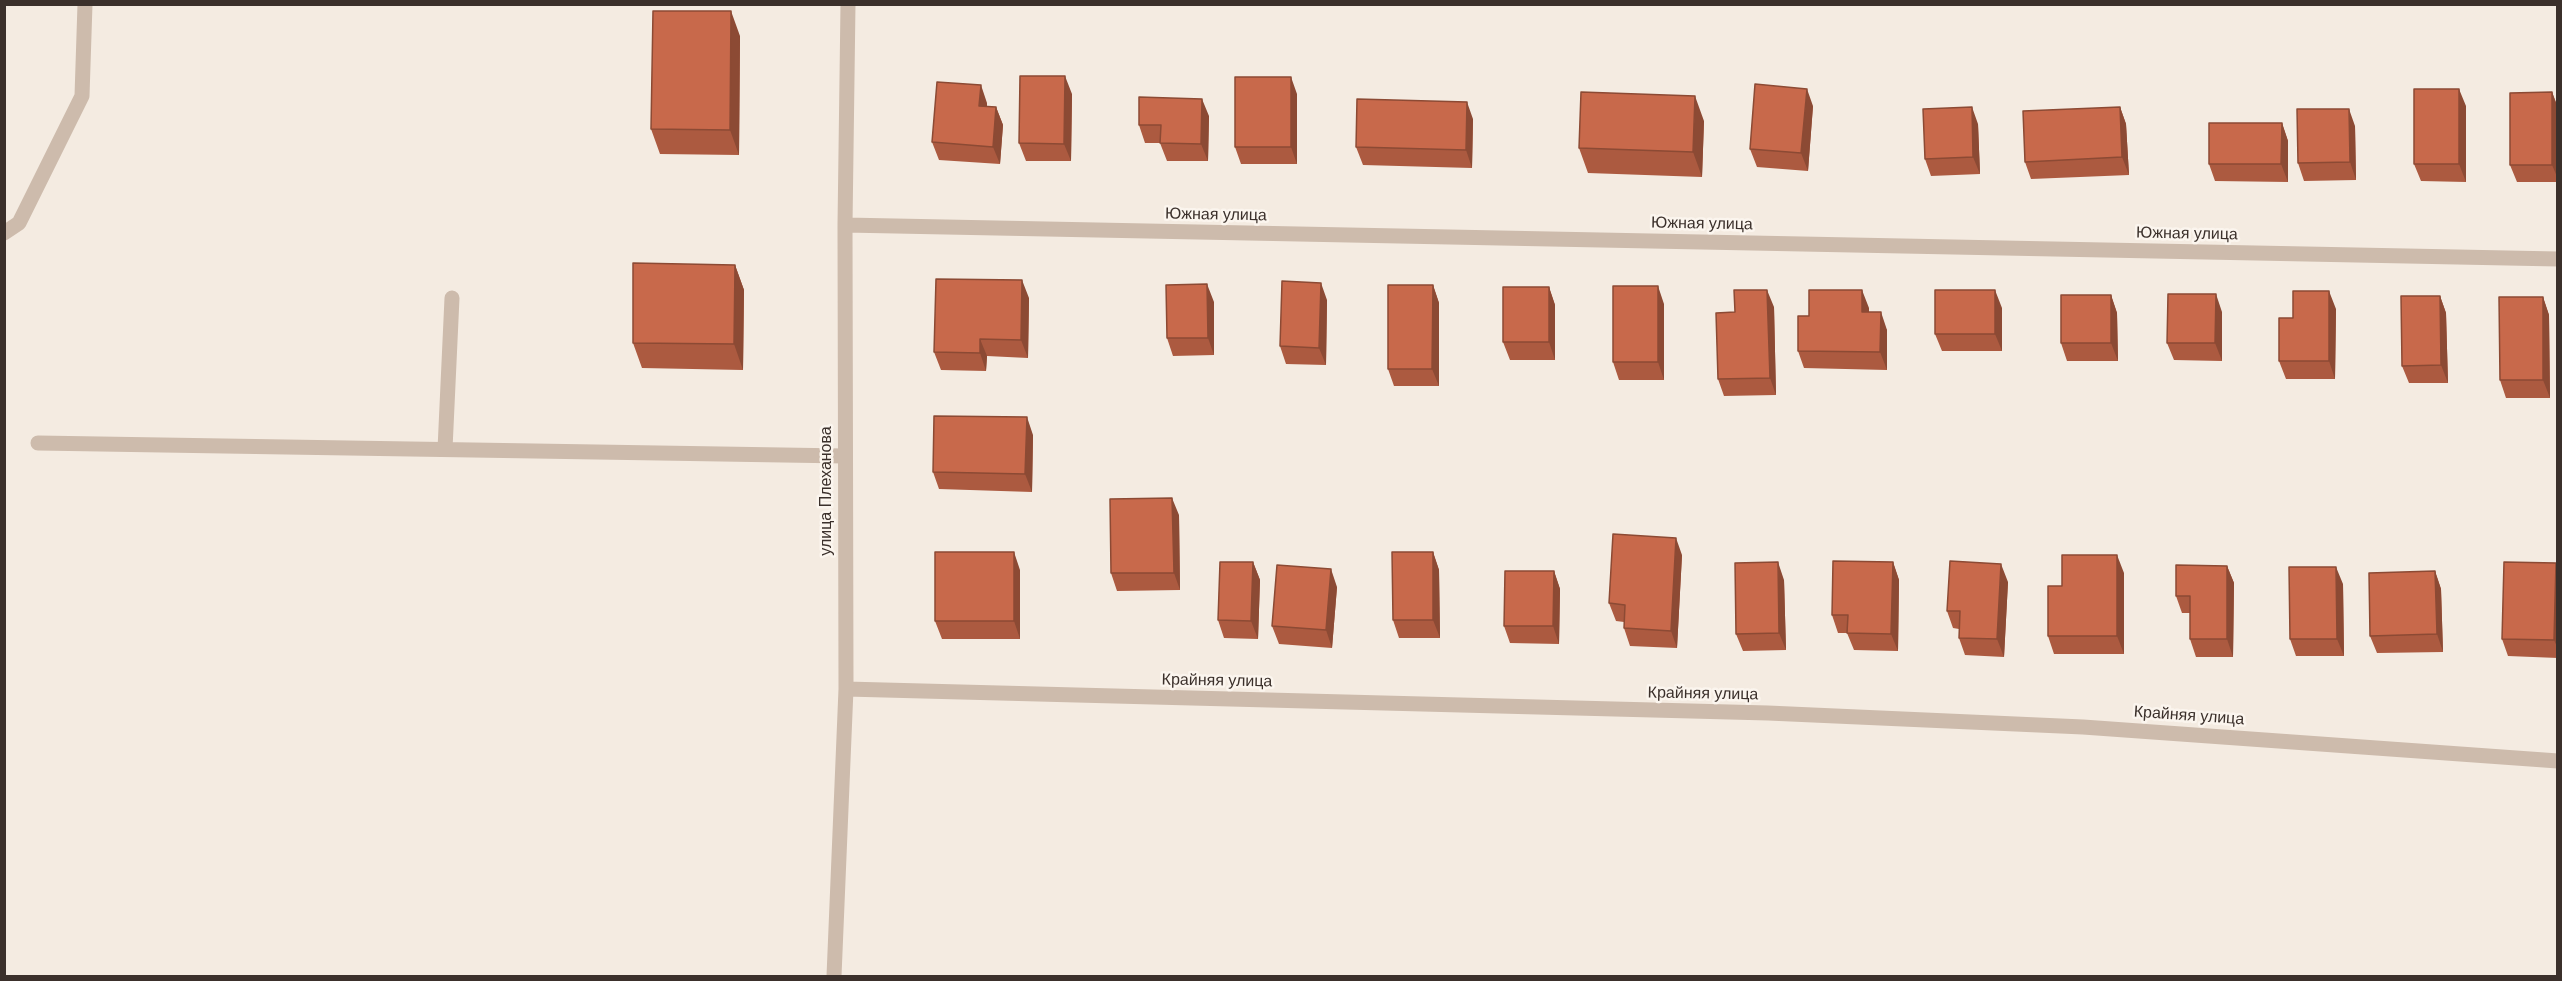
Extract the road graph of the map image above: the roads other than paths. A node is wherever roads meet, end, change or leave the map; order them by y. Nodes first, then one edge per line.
1 (85, 4) edge
2 (848, 4) edge
3 (845, 225) junction
4 (4, 233) edge
5 (2558, 259) edge
6 (452, 298) dead end
7 (38, 442) dead end
8 (445, 449) junction
9 (845, 456) junction
10 (846, 690) junction
11 (2558, 761) edge
12 (834, 976) edge

1 - 4 street
2 - 3 street, улица Плеханова
3 - 5 street, Южная улица
3 - 9 street, улица Плеханова
6 - 8 street
7 - 8 street
8 - 9 street
9 - 10 street, улица Плеханова
10 - 11 street, Крайняя улица
10 - 12 street, улица Плеханова

